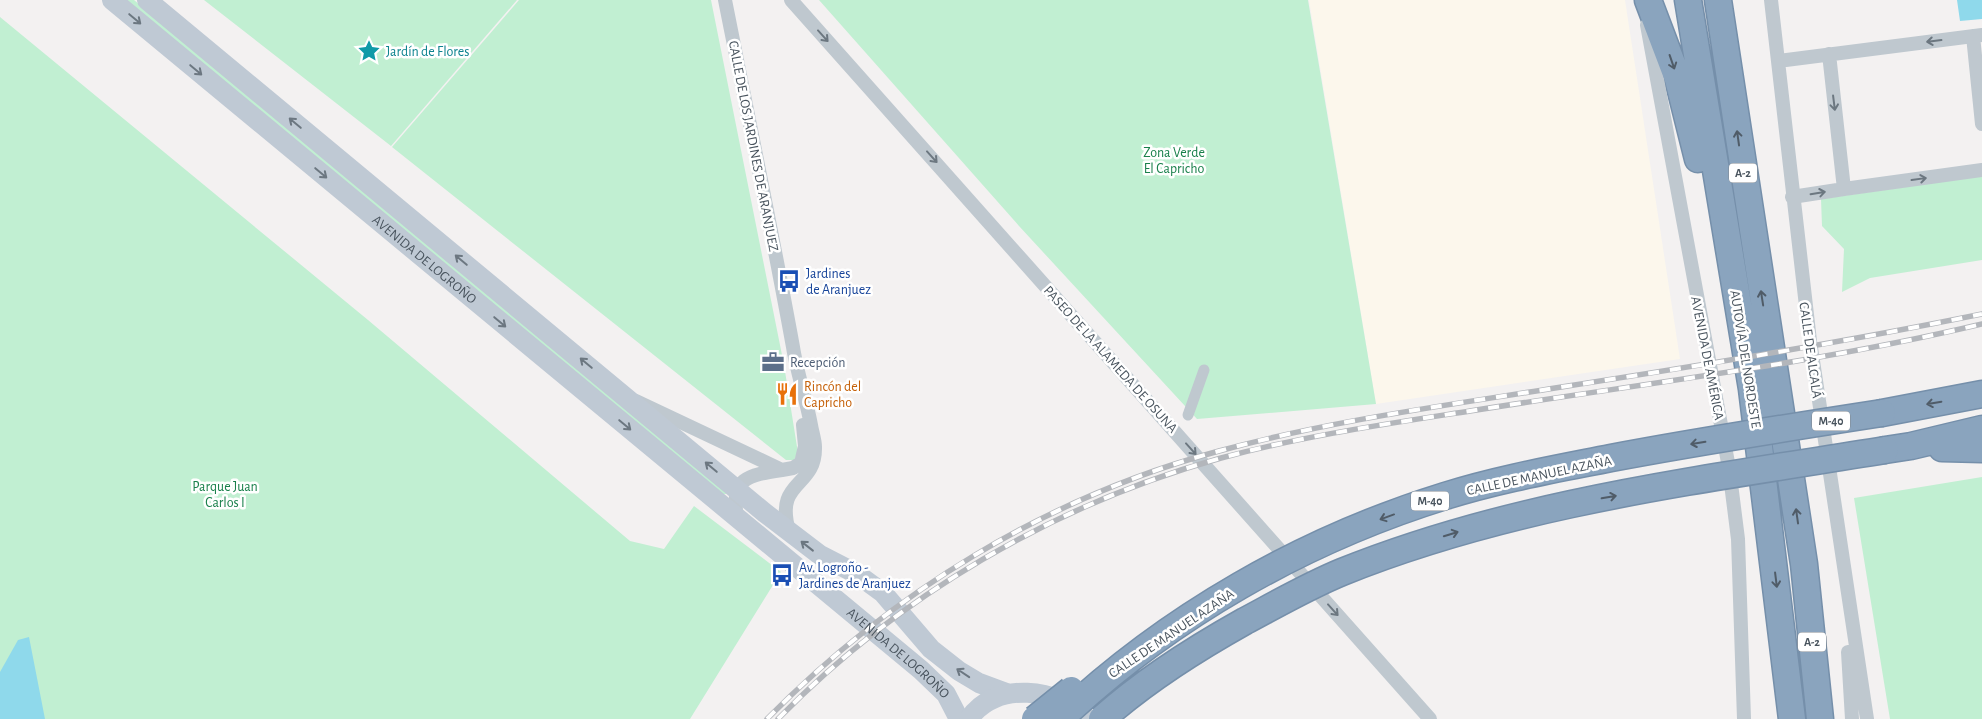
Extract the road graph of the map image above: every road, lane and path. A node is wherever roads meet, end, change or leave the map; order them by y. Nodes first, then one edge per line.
1 (112, 0) edge
2 (147, 0) edge
3 (725, 0) edge
4 (791, 0) edge
5 (1643, 0) edge
6 (1648, 0) edge
7 (1688, 0) edge
8 (1718, 0) edge
9 (1770, 0) edge
10 (1977, 36) edge
11 (1829, 54) junction
12 (1778, 62) junction
13 (1982, 124) edge
14 (1982, 170) edge
15 (1844, 189) junction
16 (1792, 197) junction
17 (1724, 226) junction
18 (1204, 370) dead end
19 (798, 372) junction
20 (1982, 394) edge
21 (626, 396) junction
22 (1188, 415) dead end
23 (1982, 429) edge
24 (1911, 446) junction
25 (1982, 449) edge
26 (782, 470) junction
27 (736, 489) junction
28 (1833, 502) junction
29 (737, 517) junction
30 (789, 532) junction
31 (1388, 554) junction
32 (1804, 564) junction
33 (1785, 655) junction
34 (1116, 668) junction
35 (1006, 693) junction
36 (959, 719) edge
37 (969, 719) edge
38 (1035, 719) edge
39 (1060, 719) edge
40 (1088, 719) edge
41 (1102, 719) edge
42 (1124, 719) edge
43 (1430, 719) edge
44 (1744, 719) edge
45 (1773, 719) edge
46 (1792, 719) edge
47 (1820, 719) edge
48 (1837, 719) edge
49 (1852, 719) edge
50 (1867, 719) edge

1 -> 29 main road, AVENIDA DE LOGROÑO
21 -> 2 main road, AVENIDA DE LOGROÑO
3 - 19 street, CALLE DE LOS JARDINES DE ARANJUEZ
4 -> 43 street, PASEO DE LA ALAMEDA DE OSUNA
5 - 44 street, AVENIDA DE AMÉRICA
6 -> 17 highway
7 - 17 highway, AUTOVÍA DEL NORDESTE / A-2
32 -> 8 highway, AUTOVÍA DEL NORDESTE / A-2
9 - 12 street, CALLE DE ALCALÁ
10 -> 11 street
10 - 13 street
11 - 12 street
11 -> 15 street
12 - 16 street, CALLE DE ALCALÁ
15 -> 14 street
16 -> 15 street
16 - 28 street, CALLE DE ALCALÁ
17 -> 33 highway, AUTOVÍA DEL NORDESTE / A-2
18 - 22 street
19 - 26 street
19 - 30 street, CALLE DE LOS JARDINES DE ARANJUEZ
20 -> 34 highway, CALLE DE MANUEL AZAÑA / M-40, bridge
21 - 26 street, AVENIDA DE LOGROÑO
27 -> 21 main road, AVENIDA DE LOGROÑO
23 - 24 highway
24 - 25 highway
31 -> 24 highway, CALLE DE MANUEL AZAÑA, bridge
26 - 27 street
27 - 29 street
27 - 30 main road, AVENIDA DE LOGROÑO
28 - 49 street, CALLE DE ALCALÁ
28 - 50 street, CALLE DE ALCALÁ
29 - 36 main road, AVENIDA DE LOGROÑO
35 -> 30 main road, AVENIDA DE LOGROÑO
31 - 41 highway, CALLE DE MANUEL AZAÑA, bridge
31 - 42 highway, bridge
32 - 47 highway, AUTOVÍA DEL NORDESTE / A-2
32 - 48 highway
33 - 45 highway
33 - 46 highway, AUTOVÍA DEL NORDESTE / A-2
34 - 38 highway, bridge
34 - 39 highway, CALLE DE MANUEL AZAÑA / M-40, bridge
35 - 37 main road
35 - 40 main road

